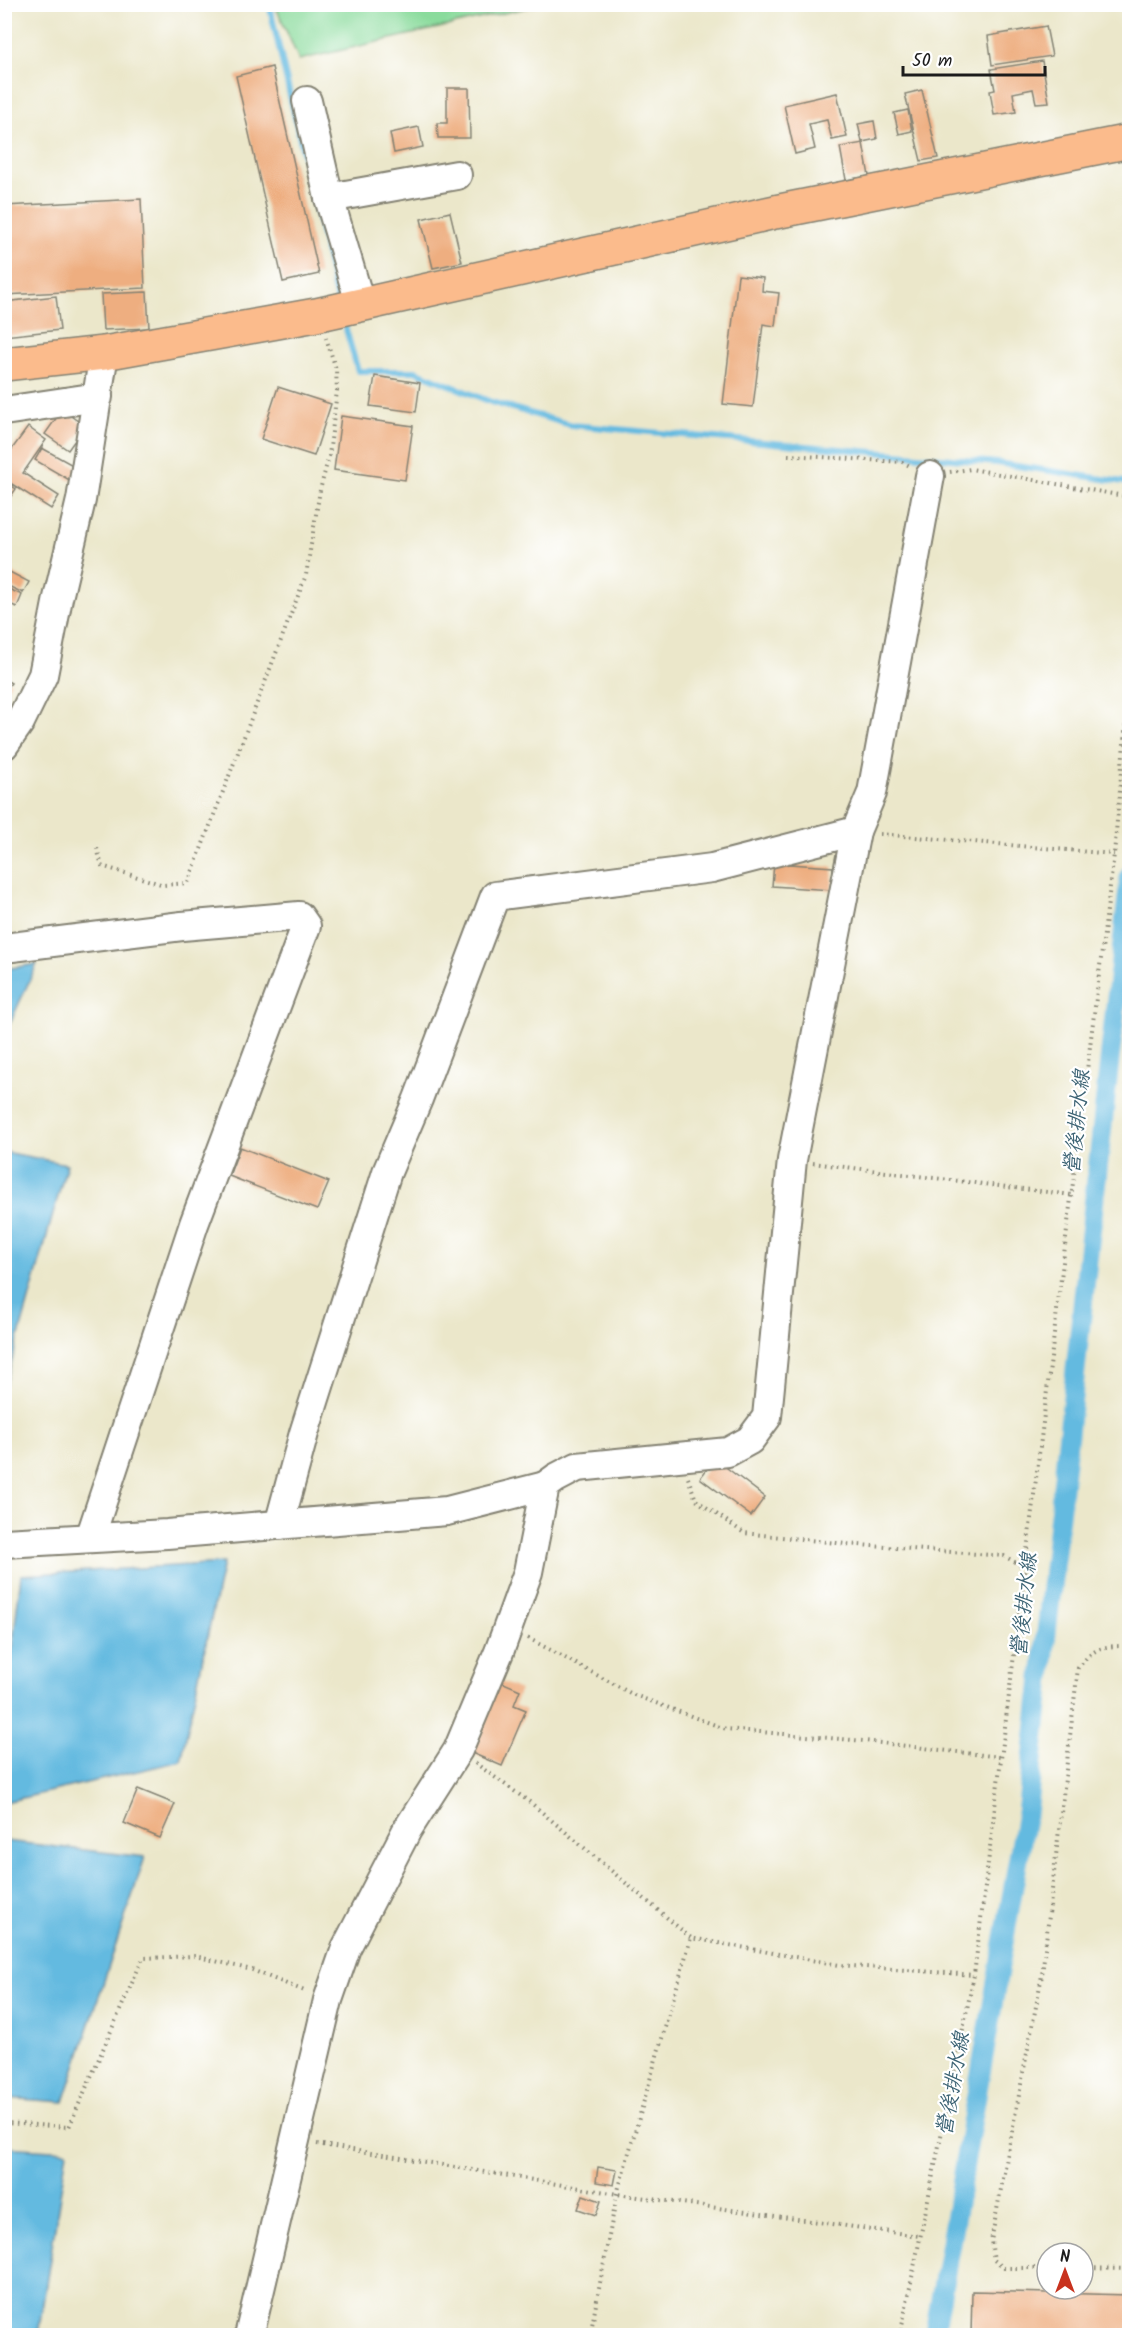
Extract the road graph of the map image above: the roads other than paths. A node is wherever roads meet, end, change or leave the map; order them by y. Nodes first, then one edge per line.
1 (307, 102) dead end
2 (1130, 141) edge
3 (457, 175) dead end
4 (329, 198) junction
5 (361, 306) junction
6 (104, 354) junction
7 (4, 364) edge
8 (98, 397) junction
9 (4, 411) edge
10 (930, 476) road end
11 (4, 745) edge
12 (855, 831) junction
13 (4, 948) edge
14 (545, 1486) junction
15 (279, 1525) junction
16 (90, 1538) junction
17 (4, 1544) edge
18 (249, 2336) edge

1 - 4 lane
2 - 5 main road
3 - 4 lane
4 - 5 lane
5 - 6 main road
6 - 7 main road
6 - 8 lane
8 - 9 lane
8 - 11 lane
10 - 12 lane
12 - 14 lane
12 - 15 lane
13 - 16 lane
14 - 15 lane
14 - 18 lane
15 - 16 lane
16 - 17 lane

